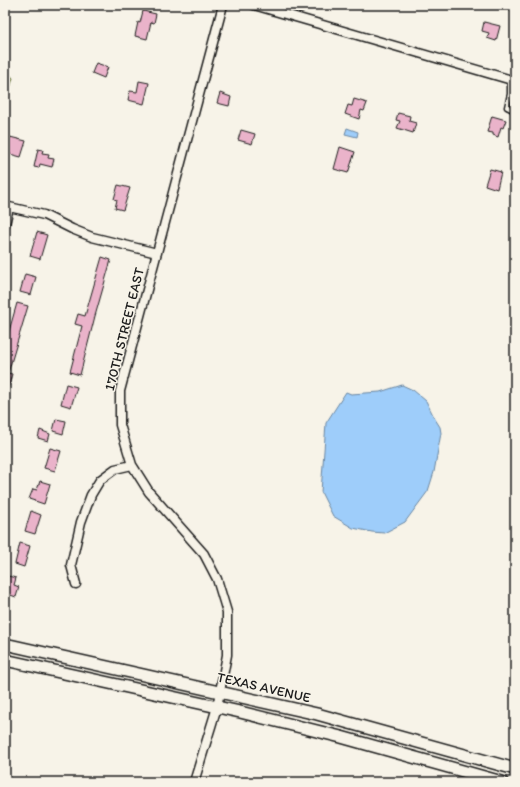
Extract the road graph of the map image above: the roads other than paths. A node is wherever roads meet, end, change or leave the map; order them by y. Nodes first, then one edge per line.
1 (223, 5) edge
2 (254, 5) edge
3 (513, 81) edge
4 (515, 111) edge
5 (7, 206) edge
6 (5, 224) edge
7 (156, 253) junction
8 (132, 465) junction
9 (76, 584) dead end
10 (5, 644) edge
11 (5, 660) edge
12 (219, 693) junction
13 (217, 707) junction
14 (515, 769) edge
15 (194, 782) edge
16 (502, 782) edge

1 - 7 street, 170TH STREET EAST
2 - 3 street
3 - 4 lane
5 - 6 street
5 - 7 street
7 - 8 street, 170TH STREET EAST
8 - 9 street
8 - 12 street, 170TH STREET EAST
10 - 12 main road, TEXAS AVENUE
11 - 13 main road
12 - 13 street, 170TH STREET EAST
12 - 14 main road, TEXAS AVENUE
13 - 15 street, 170TH STREET EAST
13 - 16 main road

